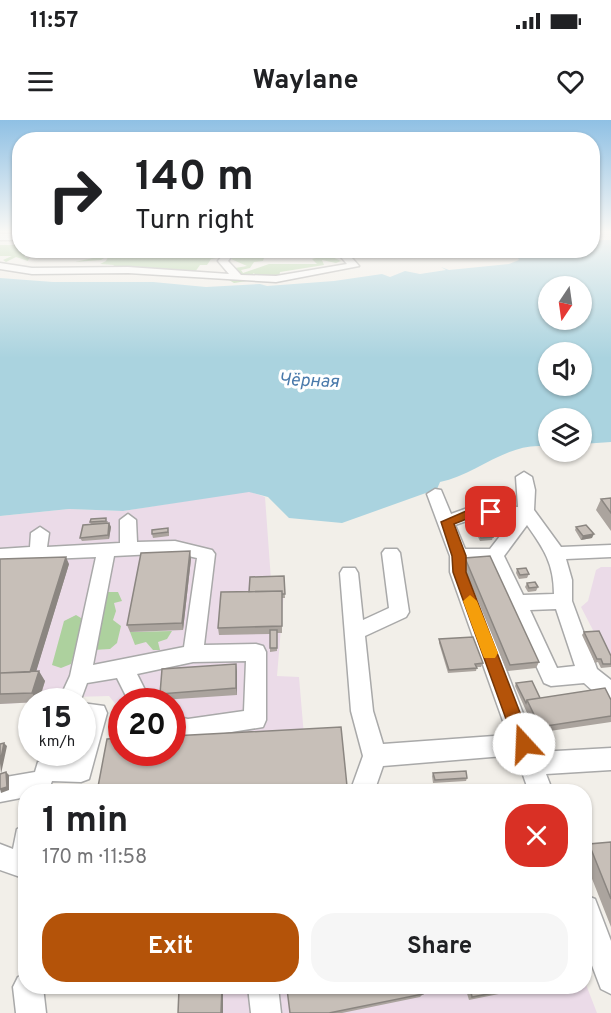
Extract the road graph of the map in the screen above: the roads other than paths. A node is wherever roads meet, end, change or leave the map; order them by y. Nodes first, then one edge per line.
1 (192, 275) edge
2 (235, 275) edge
3 (300, 275) edge
4 (238, 278) junction
5 (524, 477) dead end
6 (435, 494) dead end
7 (527, 513) junction
8 (128, 520) dead end
9 (447, 522) junction
10 (40, 533) dead end
11 (129, 549) junction
12 (106, 550) junction
13 (611, 551) edge
14 (38, 553) junction
15 (391, 553) dead end
16 (556, 554) junction
17 (0, 555) edge
18 (495, 555) junction
19 (459, 556) junction
20 (349, 573) dead end
21 (563, 601) junction
22 (519, 603) junction
23 (355, 632) junction
24 (193, 654) junction
25 (122, 666) junction
26 (588, 674) junction
27 (80, 676) junction
28 (75, 688) edge
29 (133, 688) edge
30 (611, 693) edge
31 (186, 729) edge
32 (527, 754) junction
33 (375, 756) junction
34 (611, 759) edge
35 (82, 766) edge
36 (44, 775) edge
37 (365, 784) edge
38 (539, 784) edge
39 (0, 790) edge
40 (0, 857) edge
41 (18, 863) edge
42 (592, 928) edge
43 (611, 979) edge
44 (29, 994) edge
45 (264, 994) edge
46 (31, 1013) edge
47 (266, 1013) edge

1 - 4 lane
2 - 4 lane
3 - 4 lane
5 - 7 lane
6 - 9 lane
7 - 9 lane
7 - 16 lane
7 - 18 lane
8 - 11 lane
9 - 19 lane
10 - 14 lane
11 - 12 lane
11 - 24 lane
12 - 14 lane
12 - 27 lane
13 - 16 lane
14 - 17 lane
15 - 23 lane
16 - 21 lane
18 - 19 lane
18 - 22 lane
19 - 32 lane
20 - 23 lane
21 - 22 lane
21 - 26 lane
22 - 26 lane
23 - 33 lane
24 - 25 lane
24 - 31 lane
25 - 27 lane
25 - 29 lane
26 - 30 lane
27 - 28 lane
32 - 33 lane
32 - 34 lane
32 - 38 lane
33 - 37 lane
35 - 36 lane
36 - 39 lane
40 - 41 lane
42 - 43 lane
44 - 46 lane
45 - 47 lane

